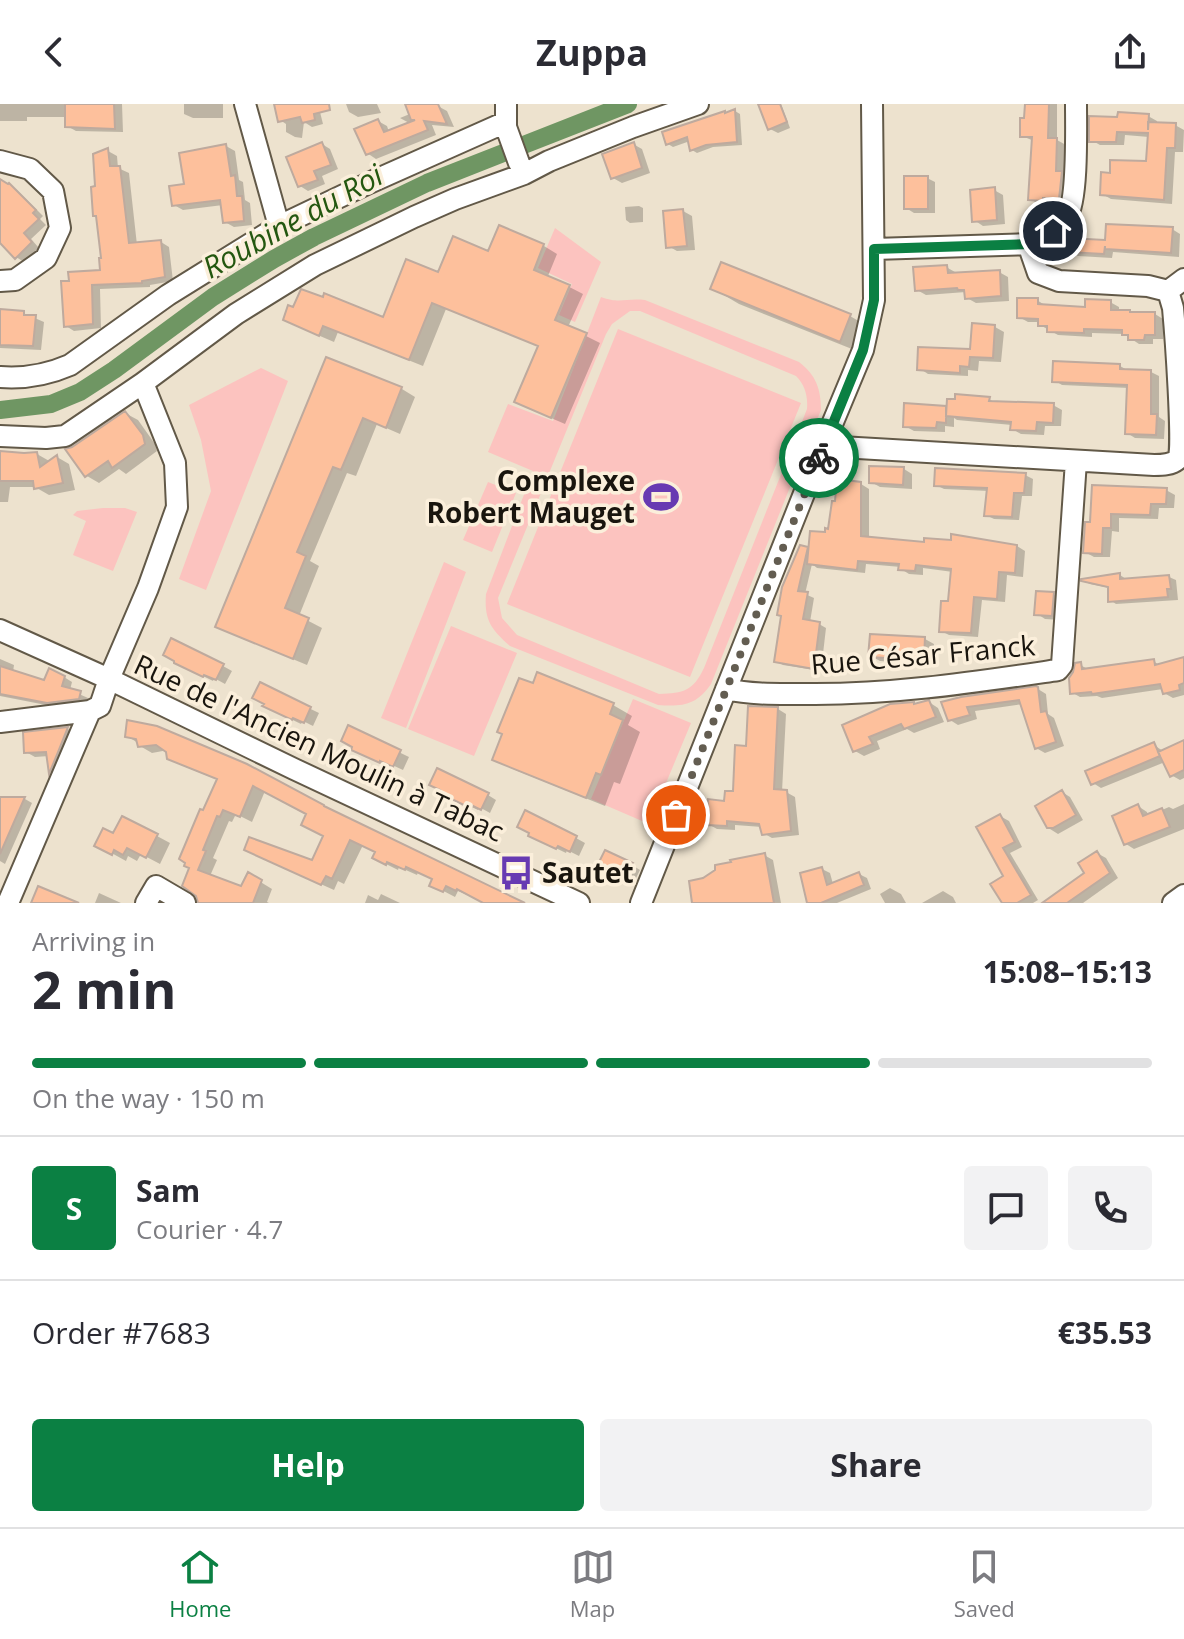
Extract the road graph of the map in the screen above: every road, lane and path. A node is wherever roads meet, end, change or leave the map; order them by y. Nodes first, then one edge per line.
1 (245, 104) edge
2 (698, 104) edge
3 (872, 104) edge
4 (1076, 104) edge
5 (506, 118) edge
6 (0, 161) edge
7 (519, 163) dead end
8 (279, 226) junction
9 (1028, 244) junction
10 (874, 249) junction
11 (0, 281) edge
12 (1176, 285) edge
13 (0, 377) edge
14 (143, 383) junction
15 (0, 436) edge
16 (823, 446) junction
17 (1076, 461) junction
18 (1177, 463) edge
19 (0, 630) edge
20 (109, 679) junction
21 (726, 689) junction
22 (90, 711) junction
23 (0, 722) edge
24 (1184, 895) edge
25 (8, 903) edge
26 (146, 903) edge
27 (185, 903) edge
28 (579, 903) edge
29 (641, 903) edge
30 (1173, 903) edge

1 - 8 street
2 - 14 street
3 - 10 street
4 - 9 street
5 - 7 street
5 - 8 street
6 - 11 street
8 - 13 street
9 - 10 street
9 - 12 street
10 - 16 street
12 - 18 street
14 - 15 street
14 - 20 street
16 - 17 street
16 - 21 street
17 - 18 street
17 - 21 street, Rue César Franck
19 - 20 street
20 - 22 street, Rue de l'Ancien Moulin à Tabac
20 - 28 street, Rue de l'Ancien Moulin à Tabac
21 - 29 street
22 - 23 street
22 - 25 street, Rue de l'Ancien Moulin à Tabac
24 - 30 street
26 - 27 street

